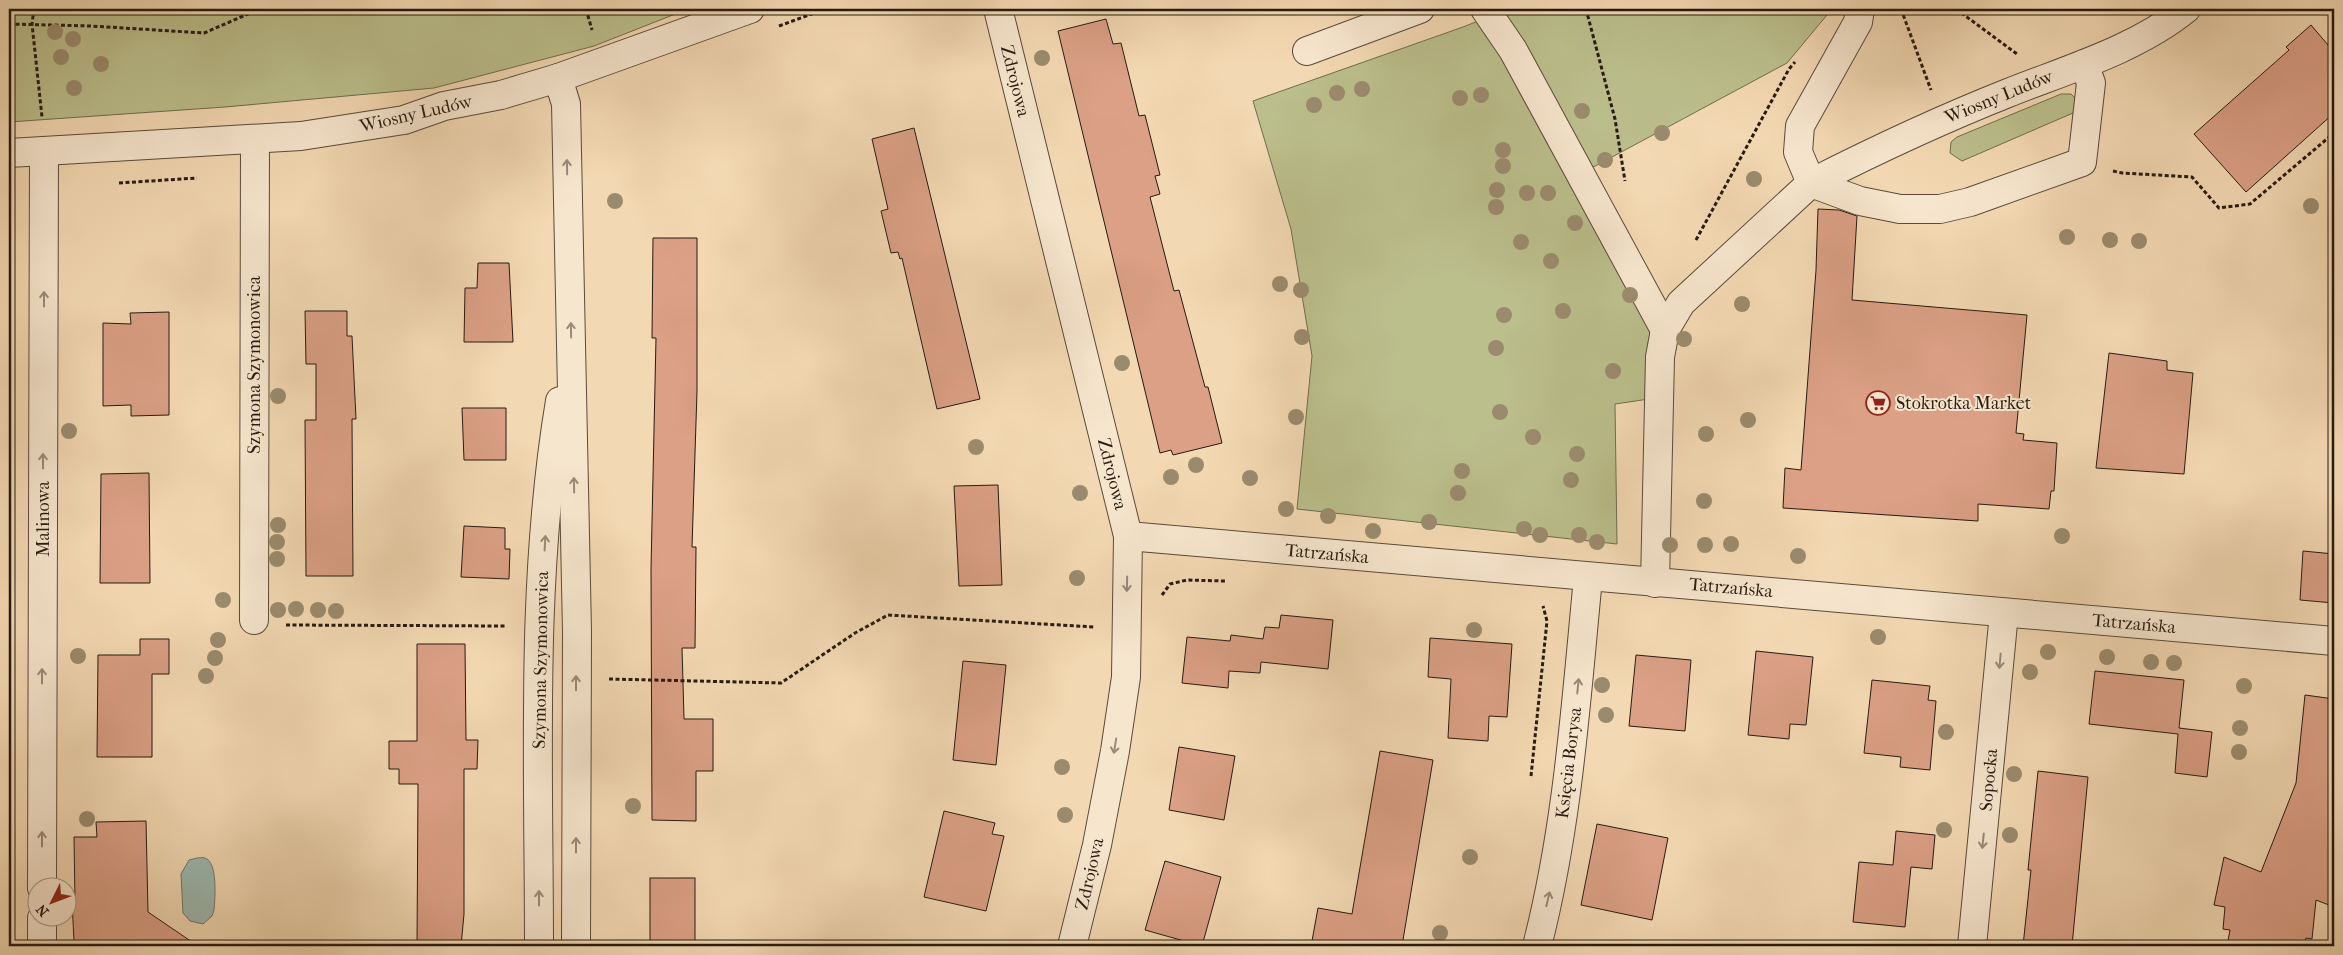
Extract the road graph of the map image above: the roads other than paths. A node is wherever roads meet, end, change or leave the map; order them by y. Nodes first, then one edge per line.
1 (750, 9) edge
2 (998, 9) edge
3 (1420, 9) edge
4 (1484, 9) edge
5 (1860, 9) edge
6 (2186, 9) edge
7 (1307, 51) dead end
8 (2084, 64) junction
9 (558, 78) junction
10 (255, 140) junction
11 (44, 151) junction
12 (9, 153) edge
13 (1811, 183) junction
14 (1665, 330) junction
15 (572, 379) junction
16 (1128, 536) junction
17 (1588, 578) junction
18 (1655, 582) junction
19 (2004, 613) junction
20 (254, 620) road end
21 (2334, 641) edge
22 (42, 878) edge
23 (42, 928) edge
24 (42, 946) edge
25 (539, 946) edge
26 (576, 946) edge
27 (1072, 946) edge
28 (1538, 946) edge
29 (1972, 946) edge

1 - 9 street, Wiosny Ludów
2 - 16 street, Zdrojowa
3 - 7 street
4 - 14 street
5 - 13 street
6 - 8 street, Wiosny Ludów
8 - 13 street, Wiosny Ludów
8 - 13 street
9 - 10 street, Wiosny Ludów
15 -> 9 street, Szymona Szymonowica
10 - 11 street, Wiosny Ludów
10 - 20 street, Szymona Szymonowica
11 - 12 street, Wiosny Ludów
22 -> 11 street, Malinowa
13 - 14 street, Wiosny Ludów
14 - 18 street
25 -> 15 street, Szymona Szymonowica
26 -> 15 street, Szymona Szymonowica
16 - 17 street, Tatrzańska
16 -> 27 street, Zdrojowa
17 - 18 street, Tatrzańska
28 -> 17 street, Księcia Borysa
18 - 19 street, Tatrzańska
19 - 21 street, Tatrzańska
19 -> 29 street, Sopocka
23 - 24 street

